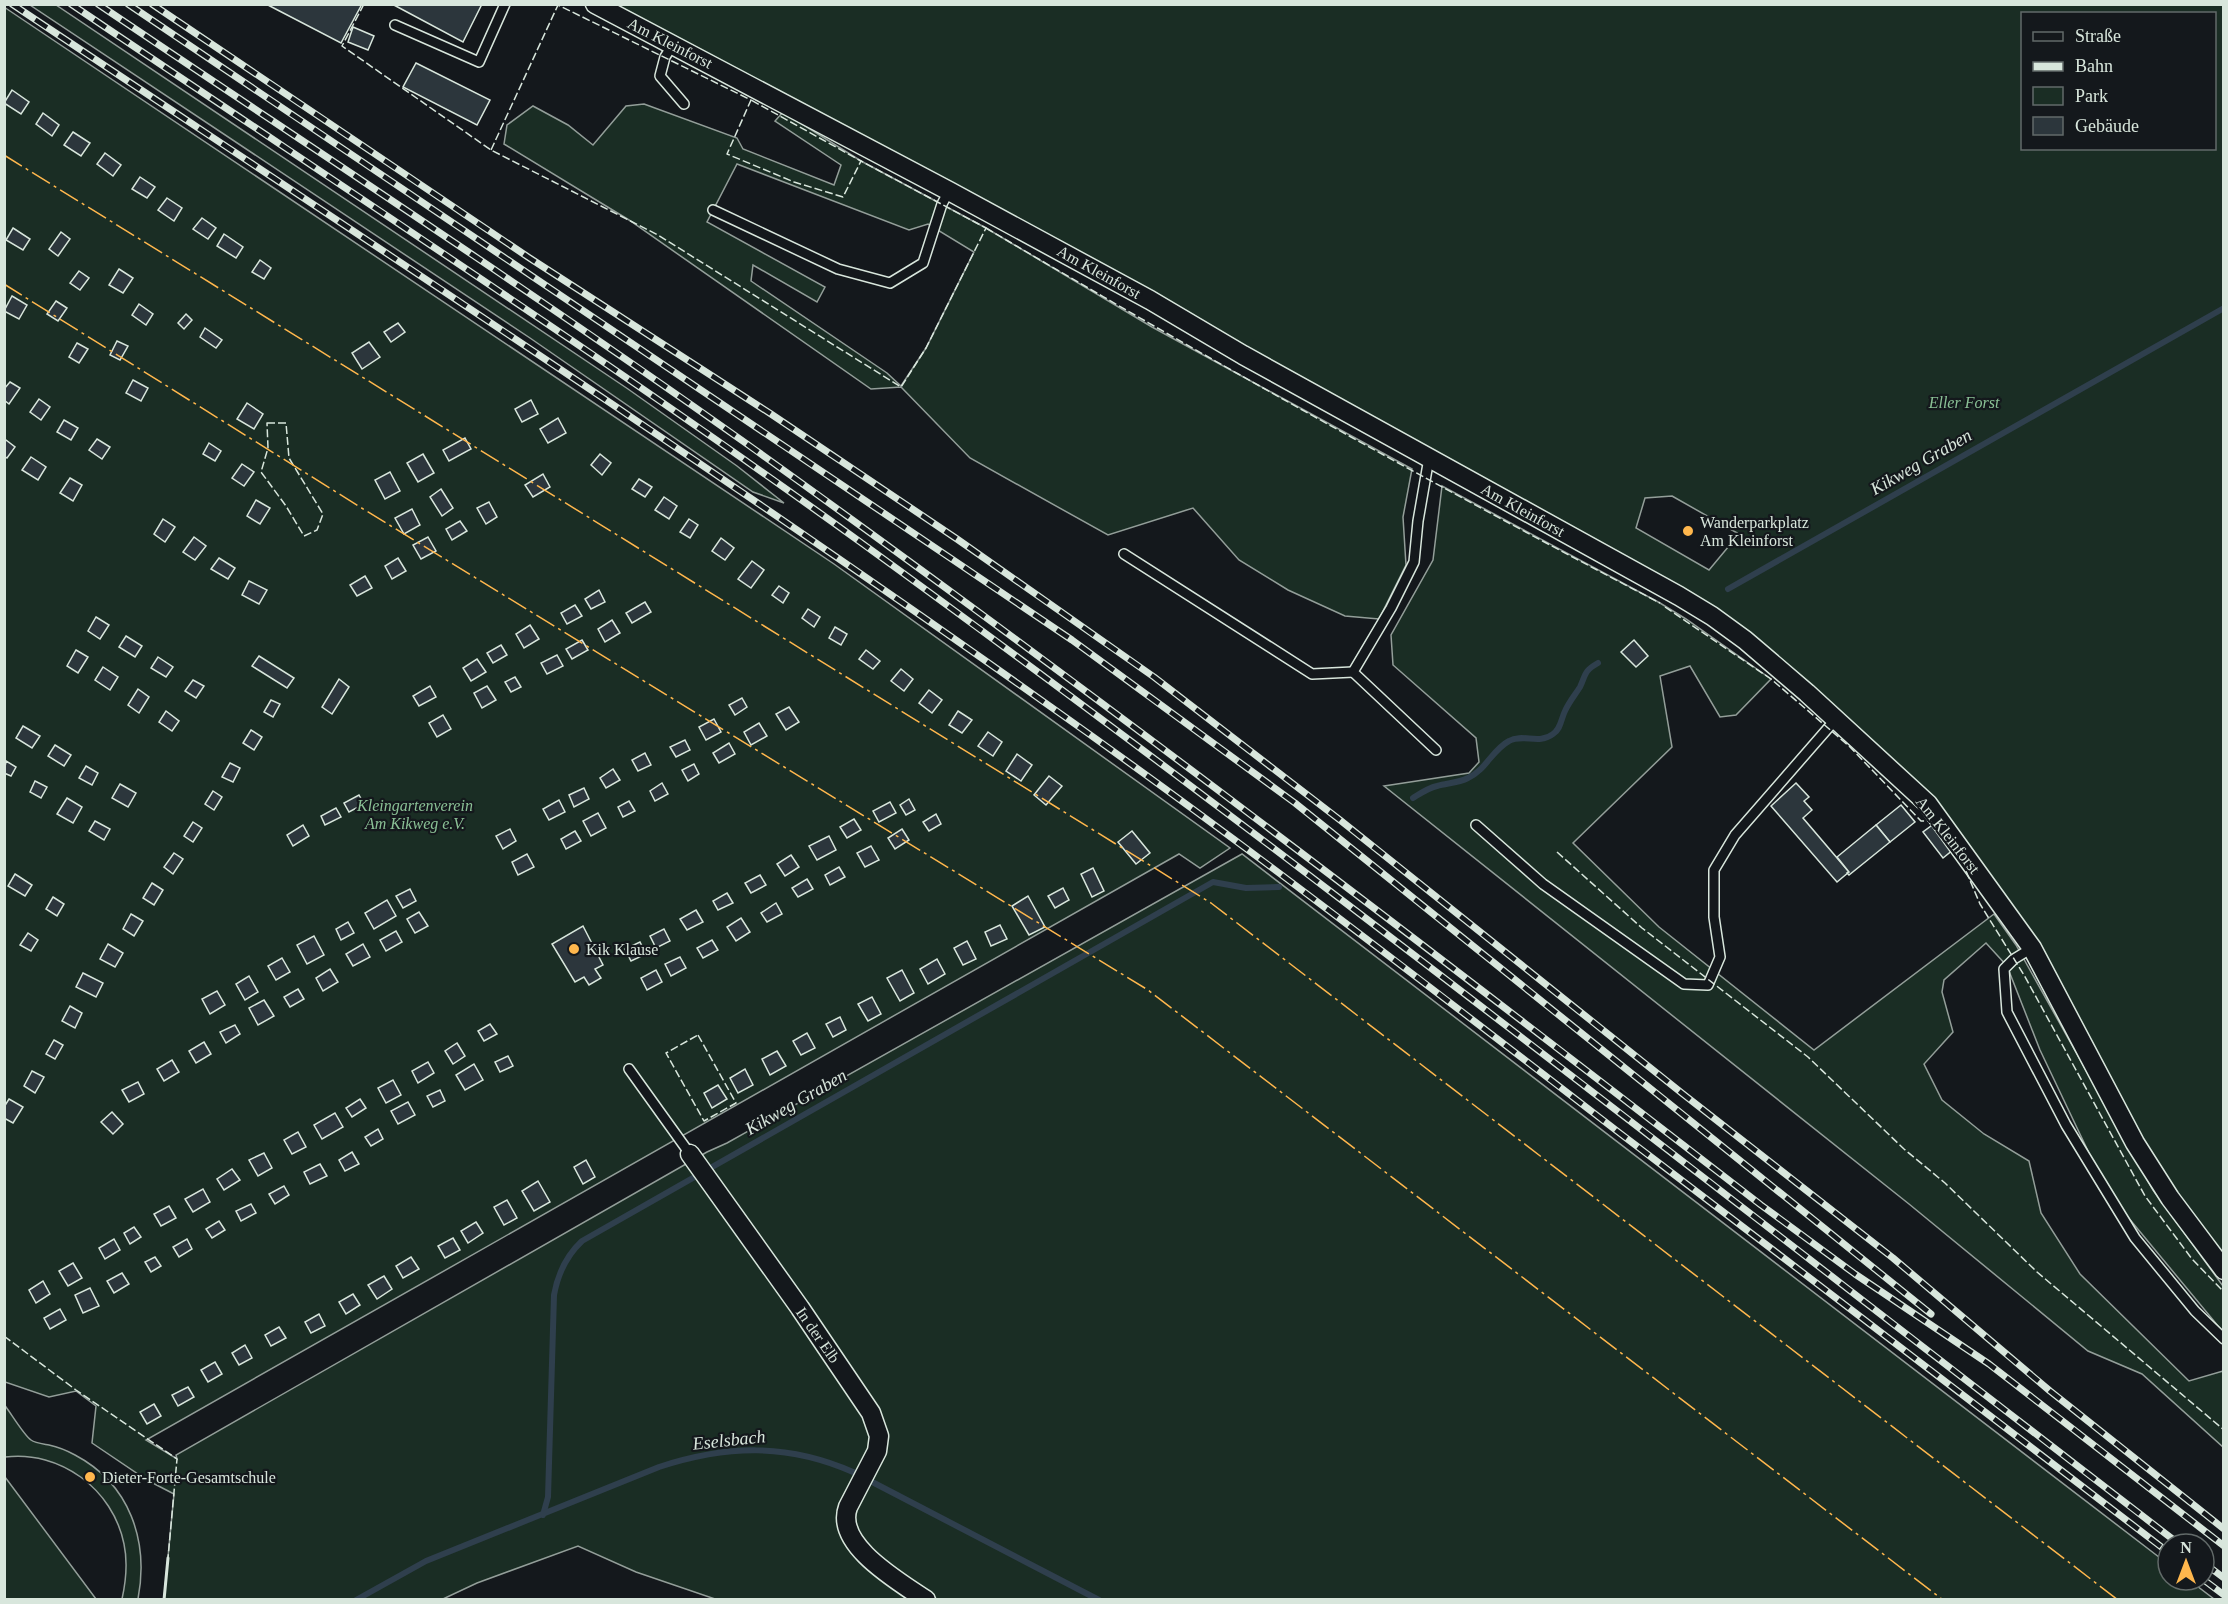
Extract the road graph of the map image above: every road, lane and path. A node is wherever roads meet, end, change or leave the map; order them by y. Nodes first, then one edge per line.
1 (506, 4) edge
2 (595, 4) edge
3 (395, 25) dead end
4 (672, 44) junction
5 (684, 104) dead end
6 (949, 191) junction
7 (713, 210) dead end
8 (1429, 458) junction
9 (1124, 554) dead end
10 (1353, 672) junction
11 (1836, 719) junction
12 (1436, 750) dead end
13 (1476, 825) dead end
14 (2032, 948) junction
15 (629, 1069) dead end
16 (693, 1159) joint
17 (2223, 1270) edge
18 (2223, 1339) edge
19 (926, 1599) edge

1 - 3 lane
2 - 4 street, Am Kleinforst
4 - 5 lane
4 - 6 street, Am Kleinforst
6 - 7 lane
6 - 8 street, Am Kleinforst
8 - 10 lane
8 - 11 street, Am Kleinforst
9 - 10 lane
10 - 12 lane
11 - 13 lane
11 - 14 street, Am Kleinforst
14 - 17 street, Am Kleinforst
14 - 18 lane
15 - 16 lane, In der Elb
16 - 19 street, In der Elb

